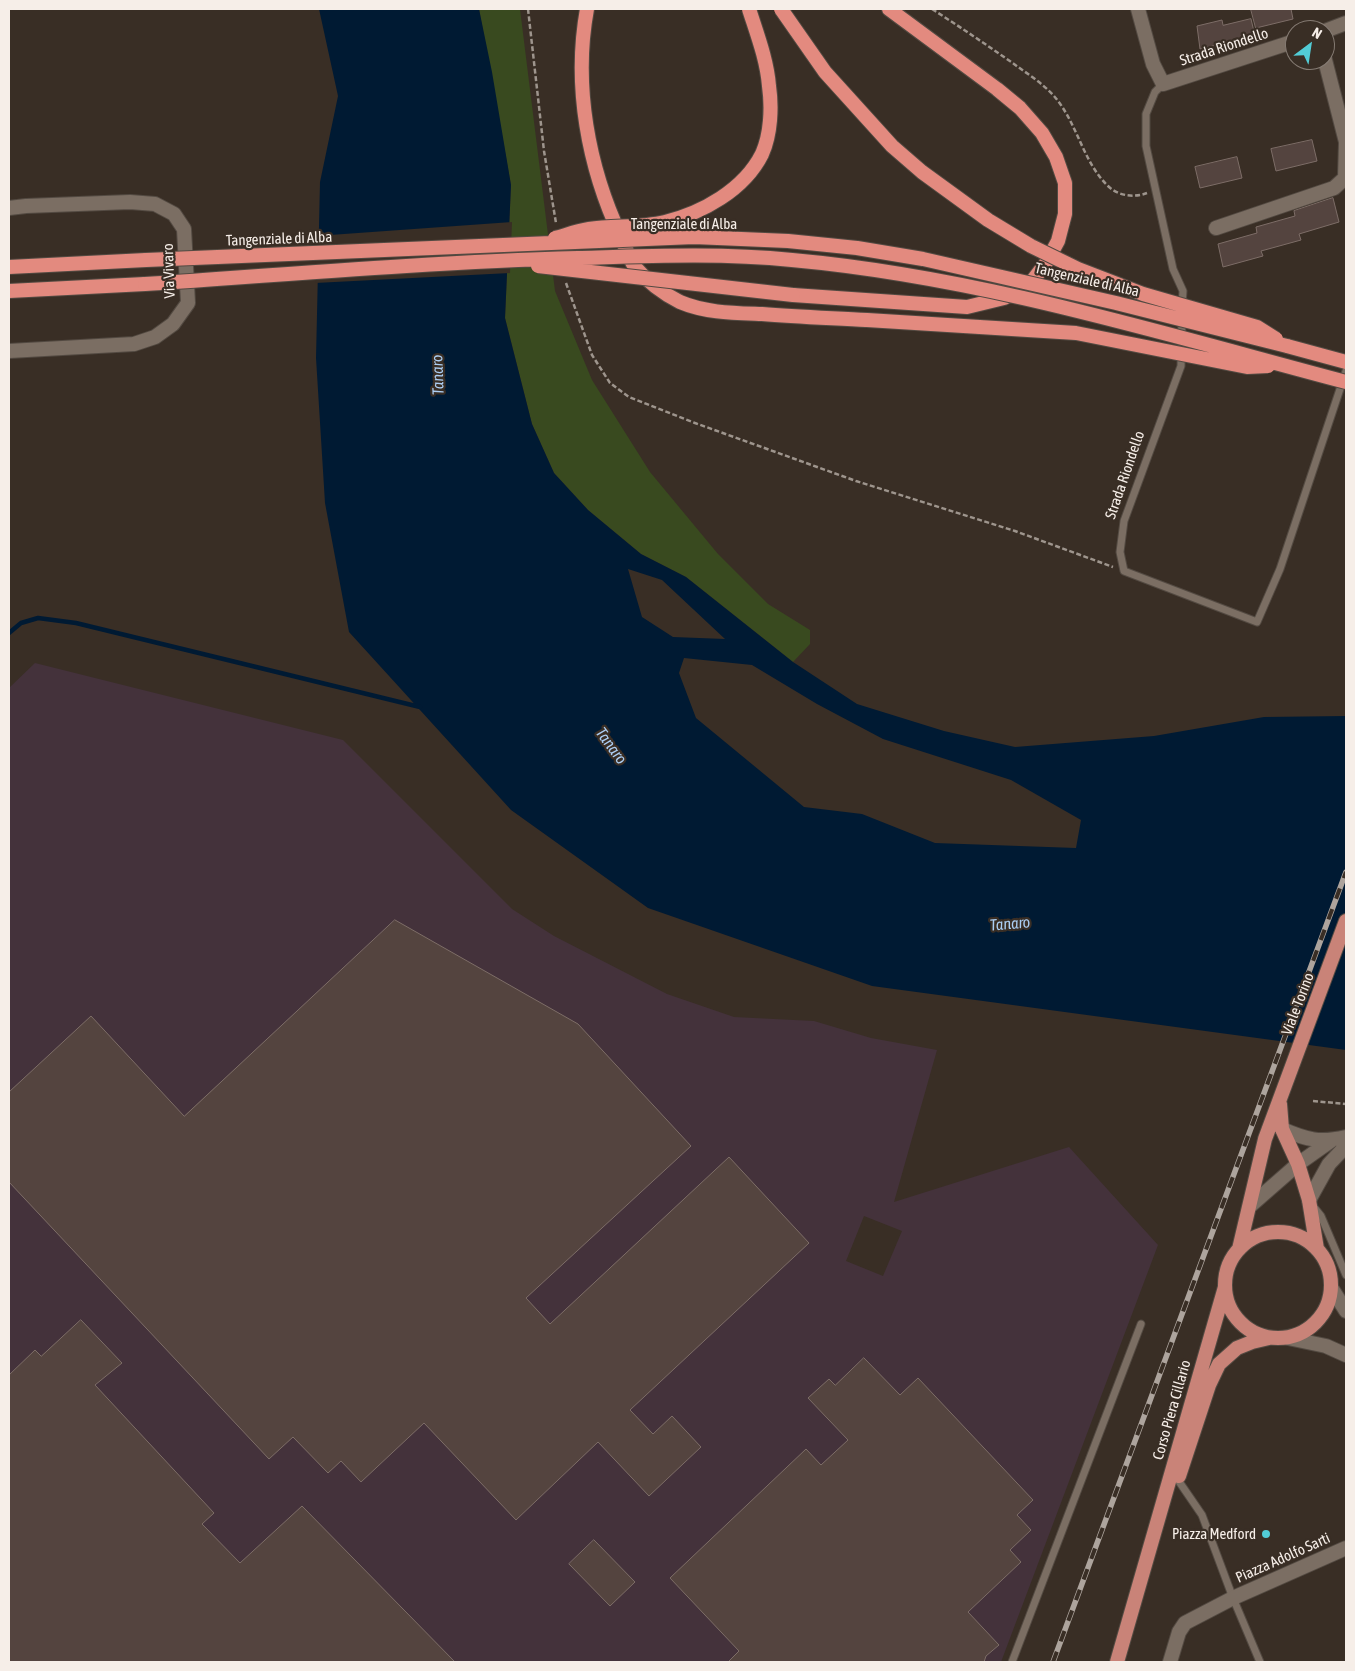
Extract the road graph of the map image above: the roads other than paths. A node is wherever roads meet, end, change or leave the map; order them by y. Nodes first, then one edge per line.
1 (587, 9) edge
2 (749, 9) edge
3 (781, 9) edge
4 (889, 9) edge
5 (1138, 9) edge
6 (1285, 44) edge
7 (1328, 70) edge
8 (1163, 84) junction
9 (9, 208) edge
10 (1216, 228) dead end
11 (529, 244) junction
12 (488, 260) junction
13 (9, 268) edge
14 (9, 291) edge
15 (1287, 346) junction
16 (9, 351) edge
17 (1346, 362) edge
18 (1281, 365) junction
19 (1346, 371) edge
20 (1346, 382) edge
21 (1346, 921) edge
22 (1280, 1099) junction
23 (1282, 1129) junction
24 (1346, 1137) edge
25 (1332, 1140) junction
26 (1346, 1146) edge
27 (1298, 1164) junction
28 (1309, 1200) junction
29 (1250, 1206) junction
30 (1239, 1249) junction
31 (1317, 1249) junction
32 (1346, 1275) edge
33 (1225, 1287) junction
34 (1332, 1289) junction
35 (1346, 1312) edge
36 (1141, 1324) dead end
37 (1269, 1338) junction
38 (1288, 1338) junction
39 (1346, 1355) edge
40 (1178, 1480) junction
41 (1151, 1541) junction
42 (1346, 1548) edge
43 (1233, 1598) junction
44 (1012, 1662) edge
45 (1117, 1662) edge
46 (1170, 1662) edge
47 (1260, 1662) edge

1 - 18 highway, bridge
2 - 11 highway, bridge
3 - 15 highway, bridge
4 - 12 highway, bridge
5 - 8 street
6 - 8 street, Strada Riondello
7 - 10 street
8 - 19 lane, Strada Riondello
9 - 16 street, Via Vivaro
11 - 13 highway, Tangenziale di Alba, bridge
11 - 15 highway, Tangenziale di Alba, bridge
12 - 14 highway, Tangenziale di Alba, bridge
12 - 18 highway, Tangenziale di Alba, bridge
15 - 17 highway, Tangenziale di Alba
18 - 20 highway, Tangenziale di Alba, bridge
21 - 22 main road, Viale Torino
22 - 23 main road, Viale Torino
22 - 29 main road, Viale Torino
23 - 25 street
23 - 27 main road, Viale Torino
24 - 25 street
25 - 27 street
26 - 28 street
27 - 28 main road, Viale Torino
27 - 29 street
28 - 31 main road, Viale Torino
28 - 32 lane
29 - 30 main road, Viale Torino
30 - 31 main road
30 - 33 main road
31 - 34 main road
33 - 37 main road
33 - 41 main road, Corso Piera Cillario
34 - 35 street
34 - 38 main road
36 - 44 lane
37 - 38 main road
37 - 40 main road, Corso Piera Cillario
38 - 39 street
40 - 41 main road, Corso Piera Cillario
40 - 43 lane
41 - 45 main road, Corso Piera Cillario
42 - 43 street, Piazza Adolfo Sarti
43 - 46 street
43 - 47 lane

